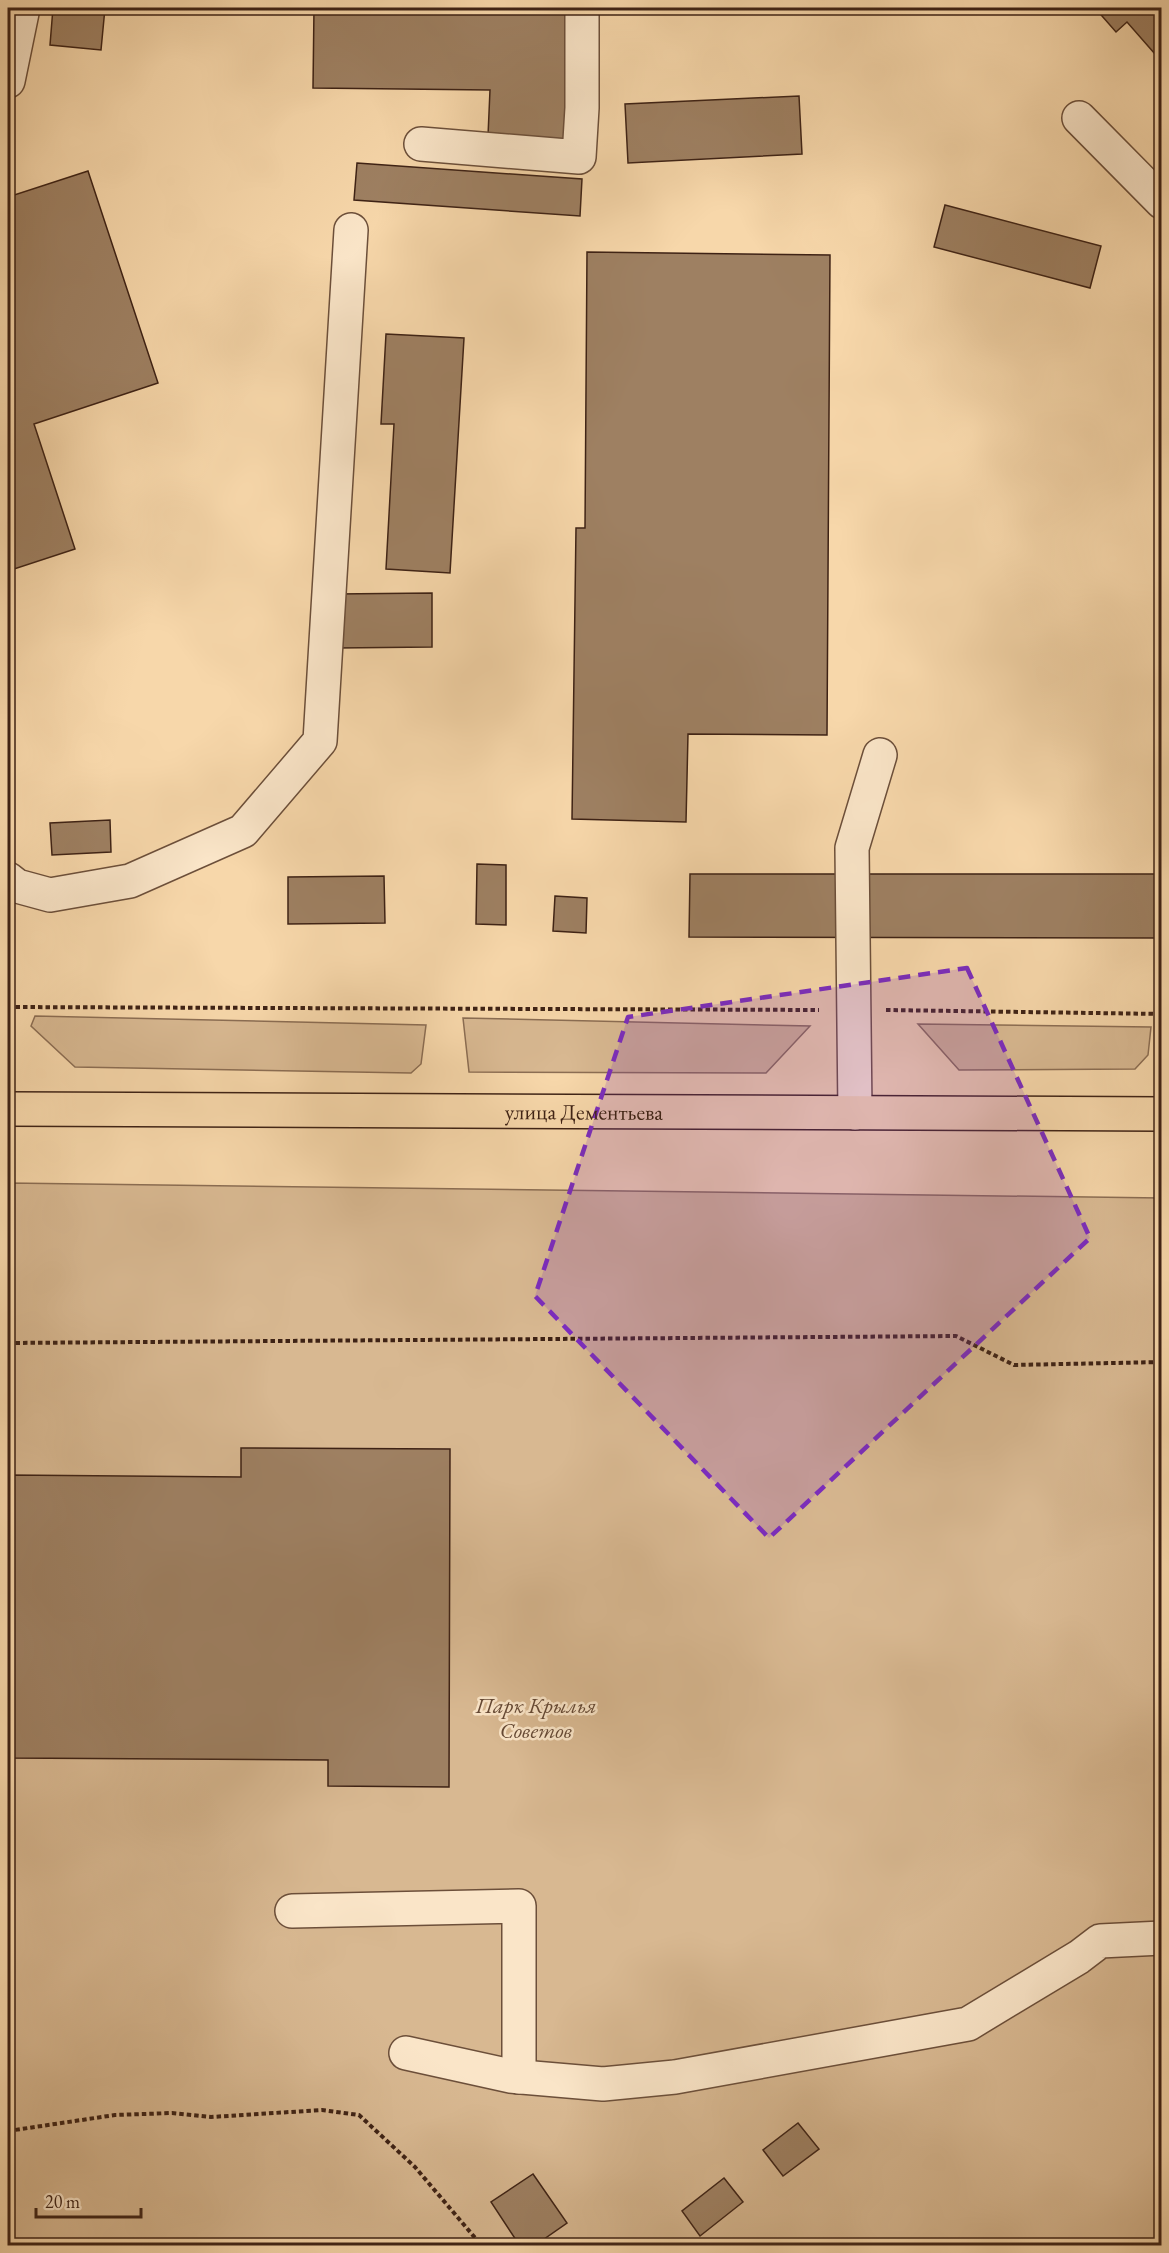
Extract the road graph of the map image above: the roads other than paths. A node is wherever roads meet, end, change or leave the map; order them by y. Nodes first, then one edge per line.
1 (23, 8) edge
2 (582, 8) edge
3 (8, 81) edge
4 (1079, 118) dead end
5 (421, 144) dead end
6 (1161, 202) edge
7 (351, 230) dead end
8 (880, 755) dead end
9 (8, 879) edge
10 (8, 1109) edge
11 (855, 1113) junction
12 (1161, 1114) edge
13 (292, 1911) dead end
14 (1161, 1938) edge
15 (406, 2054) dead end
16 (519, 2077) junction

1 - 3 lane
2 - 5 lane
4 - 6 lane
7 - 9 lane
8 - 11 lane
10 - 11 main road, улица Дементьева
11 - 12 main road, улица Дементьева
13 - 16 lane
14 - 16 lane
15 - 16 lane

